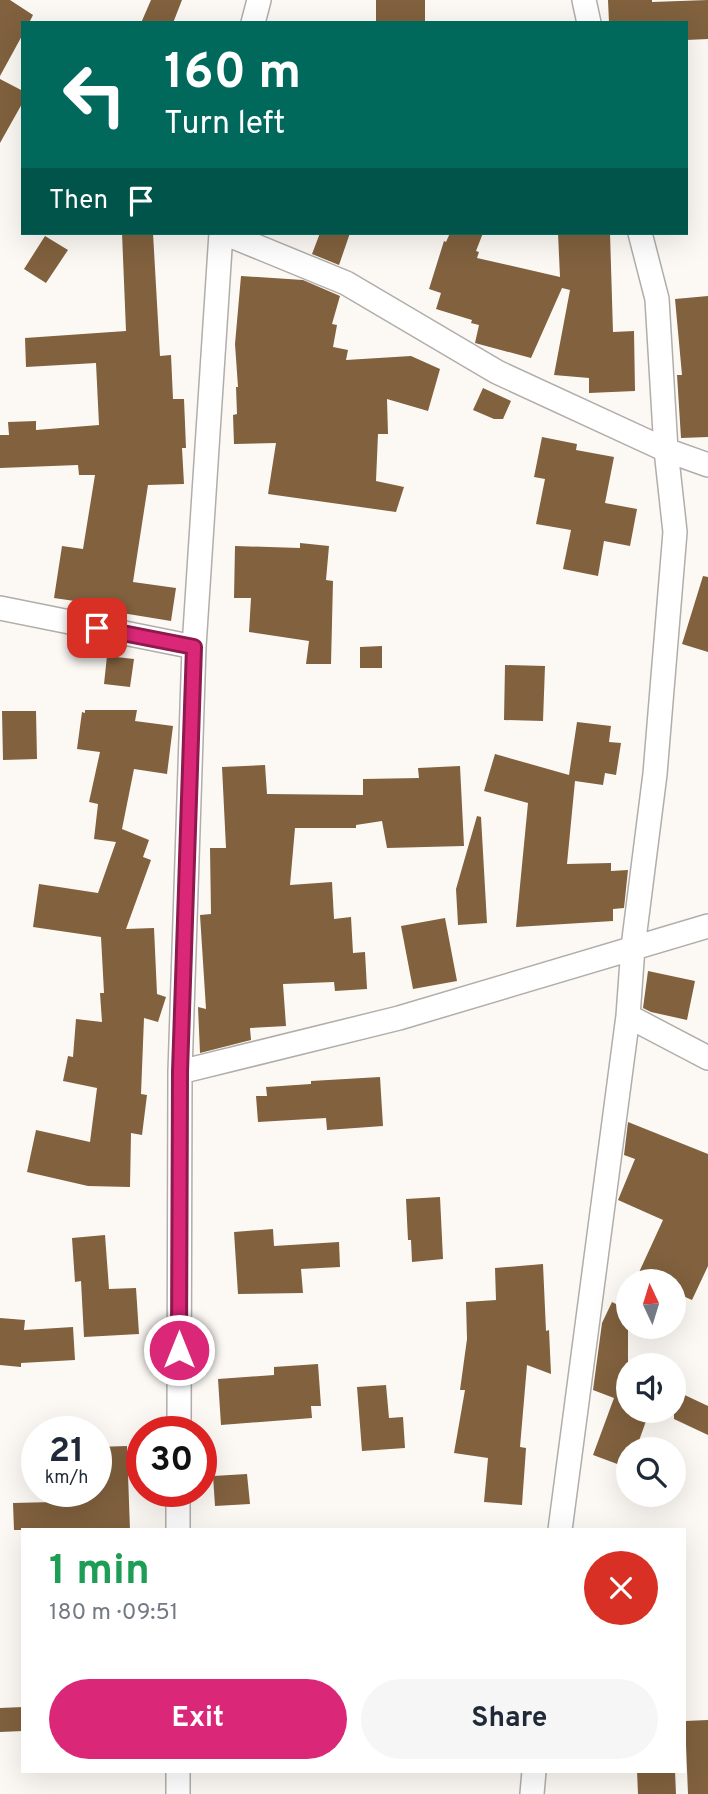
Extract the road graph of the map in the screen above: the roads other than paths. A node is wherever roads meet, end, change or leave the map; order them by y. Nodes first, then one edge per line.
1 (259, 0) edge
2 (584, 0) edge
3 (254, 21) edge
4 (589, 21) edge
5 (222, 235) edge
6 (227, 235) edge
7 (641, 235) edge
8 (666, 450) junction
9 (708, 465) edge
10 (0, 608) edge
11 (194, 647) junction
12 (708, 926) edge
13 (633, 947) junction
14 (628, 1016) junction
15 (708, 1058) edge
16 (180, 1072) junction
17 (179, 1416) edge
18 (178, 1507) edge
19 (178, 1528) edge
20 (560, 1528) edge
21 (178, 1773) edge
22 (534, 1773) edge
23 (177, 1794) edge
24 (532, 1794) edge

1 - 3 street
2 - 4 street
5 - 11 street
6 - 8 street
7 - 8 street
8 - 9 street
8 - 13 street
10 - 11 street
11 - 16 street
12 - 13 street
13 - 14 street
13 - 16 street
14 - 15 street
14 - 20 street
16 - 17 street
18 - 19 street
21 - 23 street
22 - 24 street

